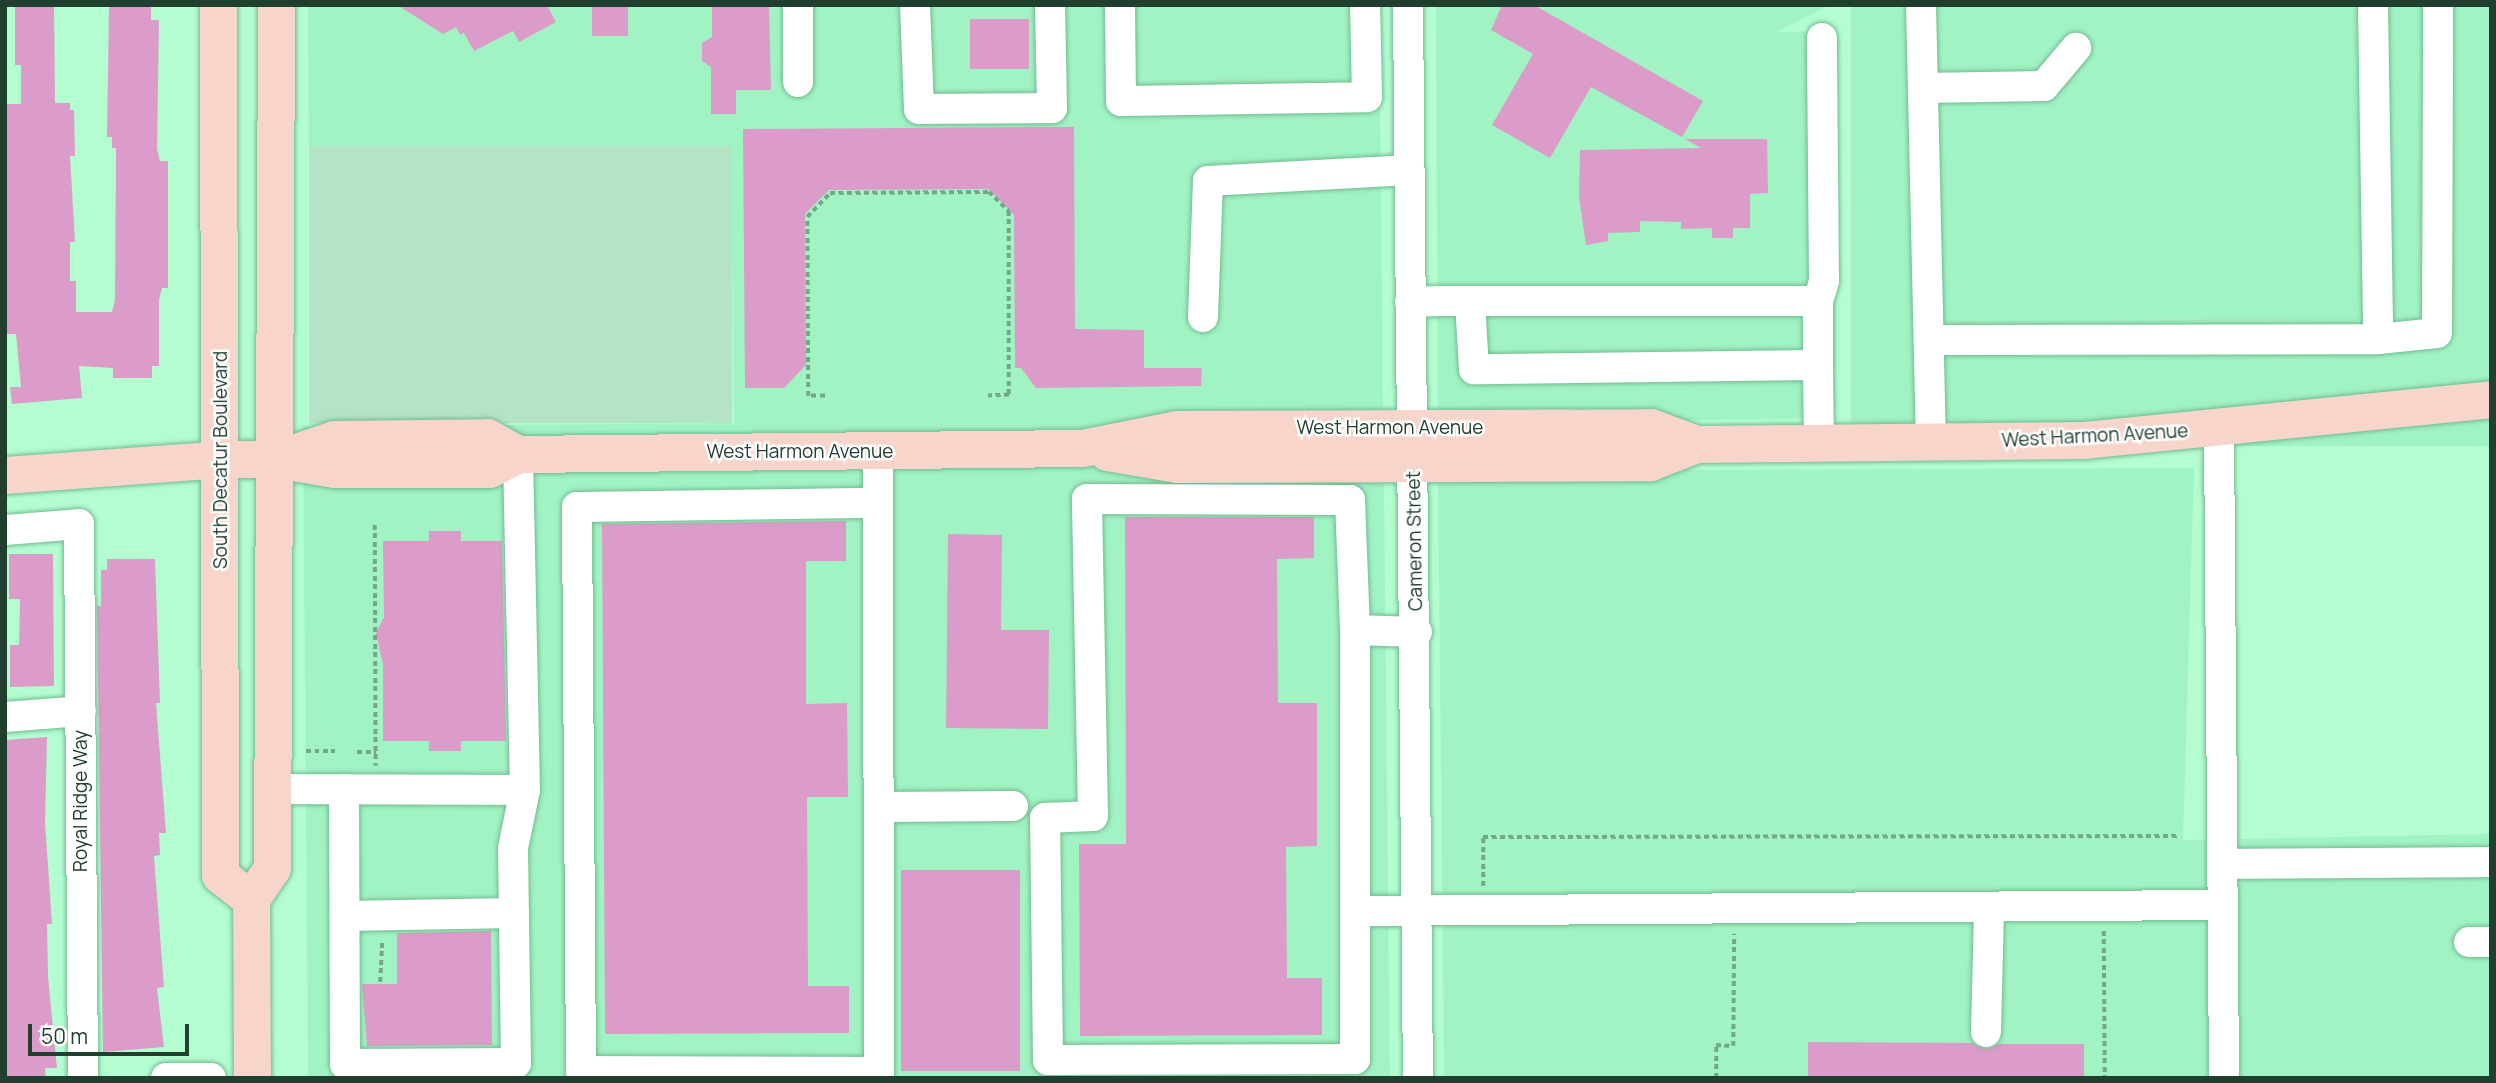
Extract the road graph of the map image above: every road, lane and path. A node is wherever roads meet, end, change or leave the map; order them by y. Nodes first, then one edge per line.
1 (218, 5) edge
2 (276, 5) edge
3 (798, 5) edge
4 (915, 5) edge
5 (1050, 5) edge
6 (1120, 5) edge
7 (1365, 5) edge
8 (1408, 5) edge
9 (1921, 5) edge
10 (2373, 5) edge
11 (2438, 5) edge
12 (1822, 38) dead end
13 (2076, 48) dead end
14 (798, 82) dead end
15 (1923, 88) junction
16 (1409, 170) junction
17 (1470, 301) junction
18 (1818, 301) junction
19 (1410, 302) junction
20 (1203, 317) dead end
21 (1930, 340) junction
22 (2378, 340) junction
23 (1818, 365) junction
24 (825, 396) dead end
25 (988, 396) dead end
26 (2491, 399) edge
27 (2219, 428) junction
28 (1819, 443) junction
29 (1931, 443) junction
30 (1413, 445) junction
31 (878, 451) junction
32 (519, 454) junction
33 (221, 459) junction
34 (275, 459) junction
35 (5, 475) edge
36 (878, 503) junction
37 (375, 525) dead end
38 (5, 530) edge
39 (1354, 630) junction
40 (1417, 632) junction
41 (81, 711) junction
42 (5, 717) edge
43 (306, 751) dead end
44 (334, 751) dead end
45 (357, 752) dead end
46 (376, 752) junction
47 (272, 789) junction
48 (344, 789) junction
49 (376, 789) junction
50 (524, 790) junction
51 (1013, 806) dead end
52 (879, 807) junction
53 (2178, 836) dead end
54 (2491, 862) edge
55 (2223, 864) junction
56 (1480, 889) dead end
57 (251, 899) junction
58 (2223, 905) junction
59 (1989, 907) junction
60 (1354, 911) junction
61 (1417, 912) junction
62 (514, 913) junction
63 (345, 916) junction
64 (2104, 922) dead end
65 (1734, 928) dead end
66 (387, 941) dead end
67 (380, 982) dead end
68 (1986, 1032) dead end
69 (83, 1078) edge
70 (166, 1078) edge
71 (211, 1078) edge
72 (252, 1078) edge
73 (1418, 1078) edge
74 (1716, 1078) edge
75 (2105, 1078) edge
76 (2224, 1078) edge

1 - 33 main road, South Decatur Boulevard
2 - 34 main road
3 - 14 street
4 - 5 street
6 - 7 street
8 - 16 street, Cameron Street
9 - 15 street
10 - 22 street
11 - 22 street
12 - 18 street
13 - 15 street
15 - 21 street
16 - 19 street, Cameron Street
16 - 20 street
17 - 18 street
17 - 19 street
17 - 23 street
18 - 23 street
19 - 30 street, Cameron Street
21 - 22 street
21 - 29 street
23 - 28 street
24 - 25 path
26 - 27 main road, West Harmon Avenue
27 - 29 main road, West Harmon Avenue
27 - 55 street
28 - 29 main road, West Harmon Avenue
28 - 30 main road, West Harmon Avenue
30 - 31 main road, West Harmon Avenue
30 - 40 street, Cameron Street
31 - 32 main road, West Harmon Avenue
31 - 36 street
32 - 34 main road, West Harmon Avenue
32 - 50 street
33 - 34 main road, West Harmon Avenue
33 - 35 main road, West Harmon Avenue
33 - 57 main road, South Decatur Boulevard
34 - 47 main road
36 - 52 street
36 - 52 street
37 - 46 path
38 - 41 street, Royal Ridge Way
39 - 40 street
39 - 60 street
39 - 60 street
40 - 61 street, Cameron Street
41 - 42 street
41 - 69 street, Royal Ridge Way
43 - 44 path
45 - 46 path
46 - 49 path
47 - 48 street
47 - 57 main road
48 - 49 street
48 - 63 street
49 - 50 street
50 - 62 street
51 - 52 street
53 - 56 path
54 - 55 street
55 - 58 street
57 - 72 main road
58 - 59 street
58 - 76 street
59 - 61 street
59 - 68 street
60 - 61 street
61 - 73 street, Cameron Street
62 - 63 street
62 - 63 street
64 - 75 path
65 - 74 path
66 - 67 path
70 - 71 street

